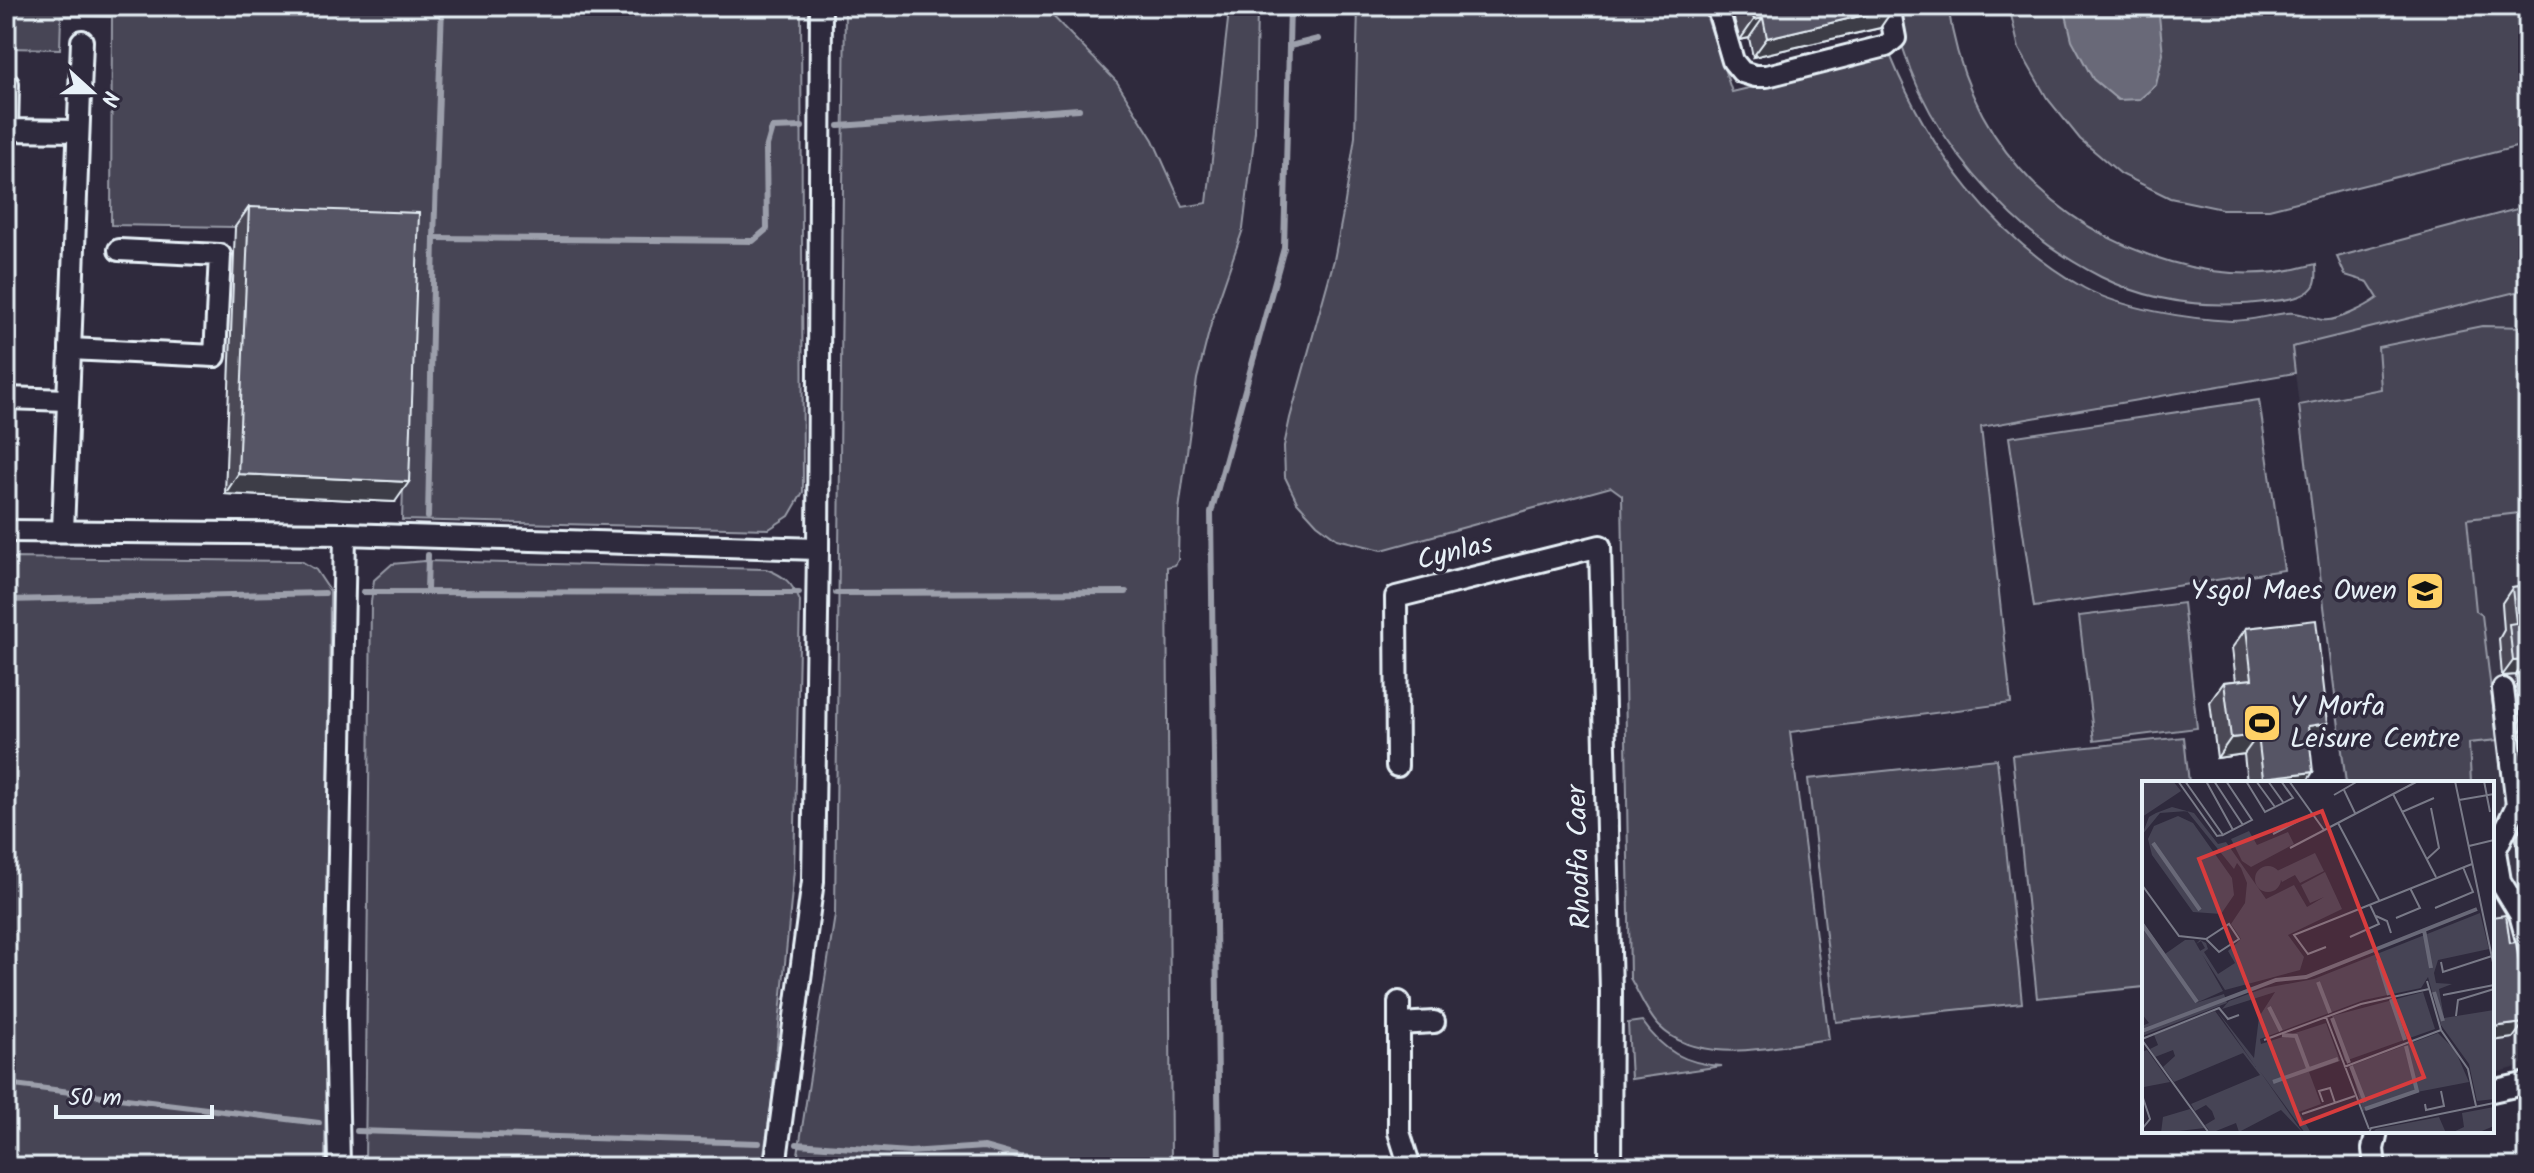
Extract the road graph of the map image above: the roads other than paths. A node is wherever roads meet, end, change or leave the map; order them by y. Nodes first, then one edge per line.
1 (821, 6) edge
2 (1717, 6) edge
3 (1889, 6) edge
4 (82, 41) dead end
5 (6, 84) edge
6 (7, 130) edge
7 (78, 131) junction
8 (119, 250) dead end
9 (70, 349) junction
10 (6, 398) edge
11 (68, 400) junction
12 (6, 531) edge
13 (63, 531) junction
14 (345, 534) junction
15 (1600, 546) joint
16 (818, 549) junction
17 (2503, 689) dead end
18 (1397, 766) dead end
19 (2528, 944) edge
20 (1399, 1002) dead end
21 (1434, 1022) dead end
22 (1399, 1024) junction
23 (2528, 1083) edge
24 (2494, 1091) edge
25 (2377, 1133) edge
26 (339, 1167) edge
27 (775, 1167) edge
28 (1410, 1167) edge
29 (1610, 1167) edge
30 (2375, 1167) edge

1 - 16 street
2 - 3 street
4 - 7 street
5 - 6 street
6 - 7 street
7 - 9 street
8 - 9 street
9 - 11 street
10 - 11 street
11 - 13 street
12 - 13 street
13 - 14 street
14 - 16 street
14 - 26 street
15 - 18 street, Cynlas
15 - 29 street, Rhodfa Caer
16 - 27 street
17 - 19 street
20 - 22 street
21 - 22 street
22 - 28 street
23 - 24 street
25 - 30 street

